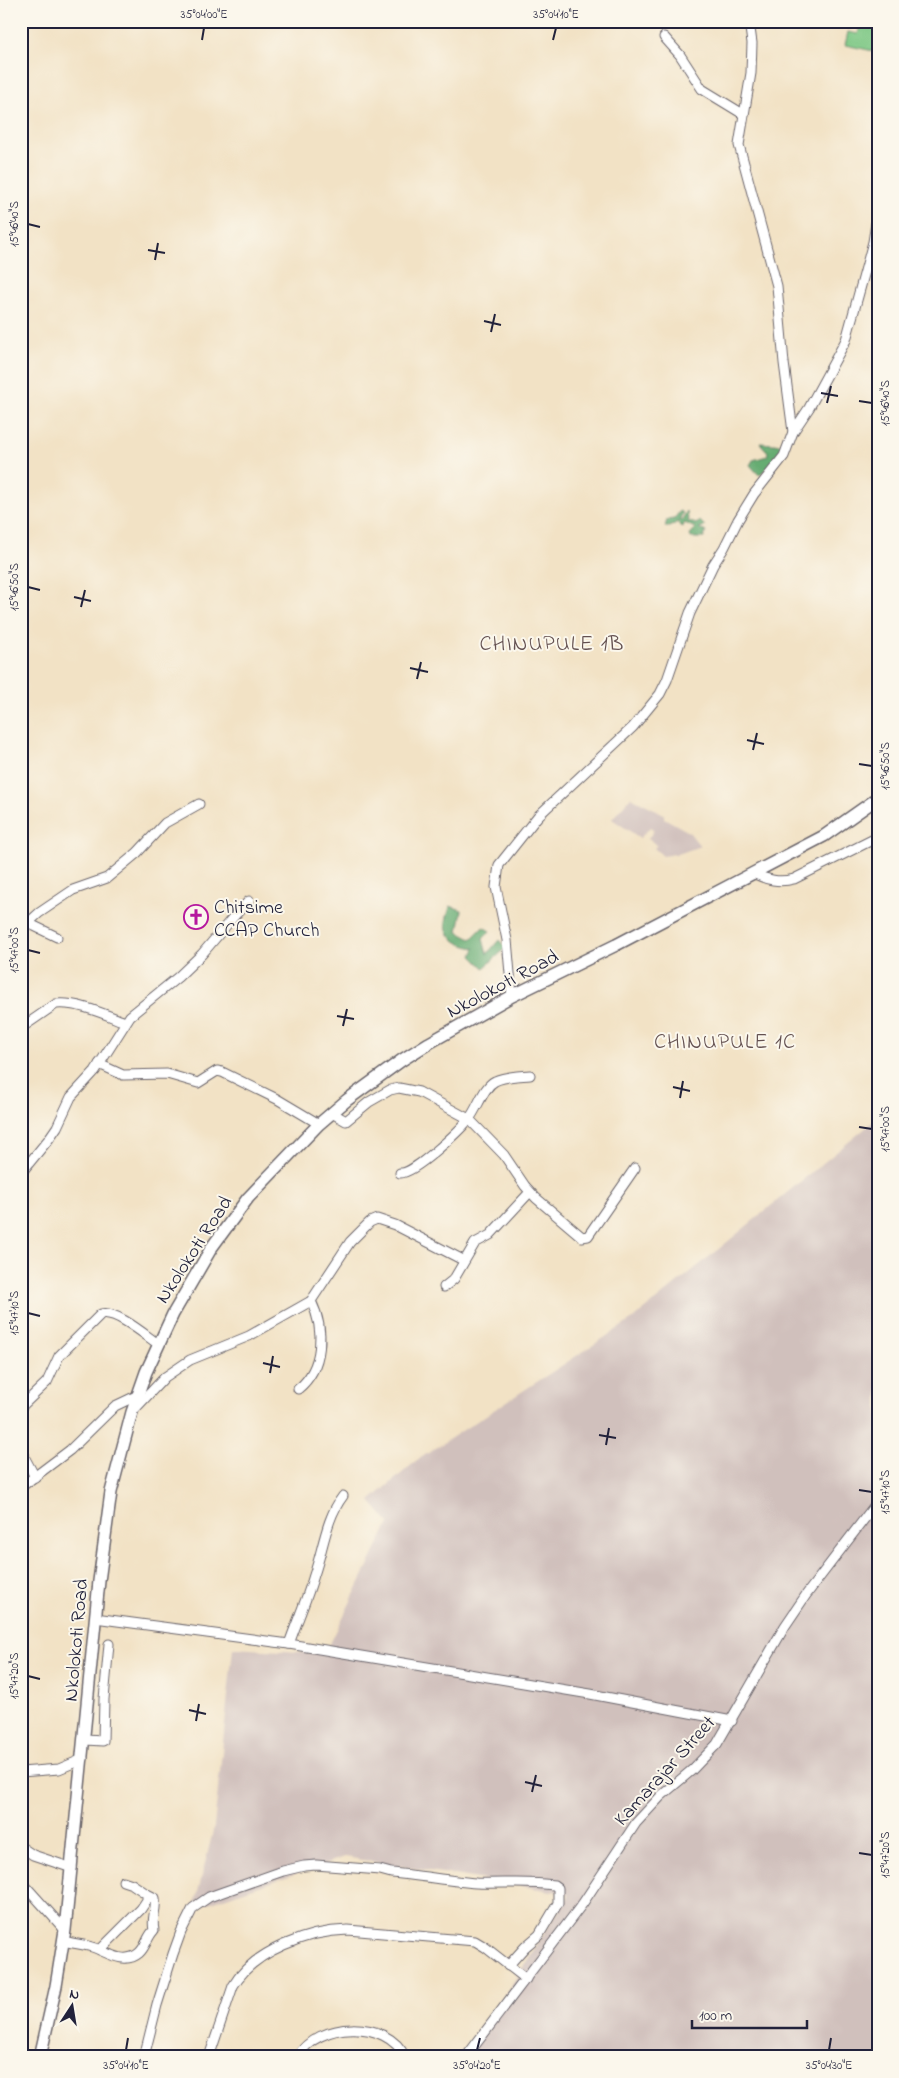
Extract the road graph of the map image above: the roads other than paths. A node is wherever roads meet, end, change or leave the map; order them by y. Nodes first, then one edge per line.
1 (749, 21) edge
2 (664, 37) dead end
3 (743, 114) junction
4 (878, 211) edge
5 (793, 432) junction
6 (878, 798) edge
7 (199, 804) dead end
8 (878, 837) edge
9 (753, 873) junction
10 (249, 901) dead end
11 (25, 924) edge
12 (57, 936) dead end
13 (512, 996) junction
14 (125, 1022) junction
15 (21, 1028) edge
16 (99, 1064) junction
17 (530, 1075) dead end
18 (332, 1113) junction
19 (469, 1119) junction
20 (319, 1124) junction
21 (635, 1168) dead end
22 (21, 1173) edge
23 (400, 1173) dead end
24 (530, 1192) junction
25 (463, 1260) junction
26 (444, 1287) dead end
27 (311, 1301) junction
28 (158, 1344) junction
29 (298, 1389) dead end
30 (136, 1396) junction
31 (21, 1407) edge
32 (132, 1412) junction
33 (21, 1451) edge
34 (36, 1477) junction
35 (21, 1487) edge
36 (343, 1496) dead end
37 (878, 1501) edge
38 (95, 1618) junction
39 (109, 1644) dead end
40 (289, 1644) junction
41 (732, 1721) junction
42 (85, 1740) junction
43 (83, 1759) junction
44 (21, 1772) edge
45 (21, 1847) edge
46 (72, 1868) junction
47 (21, 1880) edge
48 (123, 1881) dead end
49 (147, 1894) junction
50 (64, 1935) junction
51 (100, 1950) junction
52 (508, 1966) junction
53 (526, 1978) junction
54 (40, 2057) edge
55 (144, 2057) edge
56 (209, 2057) edge
57 (297, 2057) edge
58 (405, 2057) edge
59 (466, 2057) edge

1 - 3 street
2 - 3 street
3 - 5 street
4 - 5 street
5 - 13 street
6 - 9 main road, Nkolokoti Road
7 - 11 street
8 - 9 street
9 - 13 main road, Nkolokoti Road
10 - 14 street
11 - 12 street
13 - 18 main road, Nkolokoti Road
14 - 15 street
14 - 16 street
16 - 20 street
16 - 22 street
17 - 19 street
18 - 19 street
18 - 20 main road, Nkolokoti Road
19 - 23 street
19 - 24 street
20 - 28 main road, Nkolokoti Road
21 - 24 street
24 - 25 street
25 - 26 street
25 - 27 street
27 - 29 street
27 - 32 street
28 - 30 main road, Nkolokoti Road
28 - 31 street
30 - 32 main road, Nkolokoti Road
30 - 34 street
32 - 38 main road, Nkolokoti Road
33 - 34 street
34 - 35 street
36 - 40 street
37 - 41 street, Kamarajar Street
38 - 40 street
38 - 42 main road, Nkolokoti Road
39 - 42 street
40 - 41 street
41 - 53 street, Kamarajar Street
42 - 43 main road, Nkolokoti Road
43 - 44 street
43 - 46 main road, Nkolokoti Road
45 - 46 street
46 - 50 main road, Nkolokoti Road
47 - 50 street
48 - 49 street
49 - 51 street
49 - 51 street
50 - 51 street
50 - 54 main road, Nkolokoti Road
52 - 53 street
52 - 55 street
52 - 56 street
53 - 59 street, Kamarajar Street
57 - 58 street

